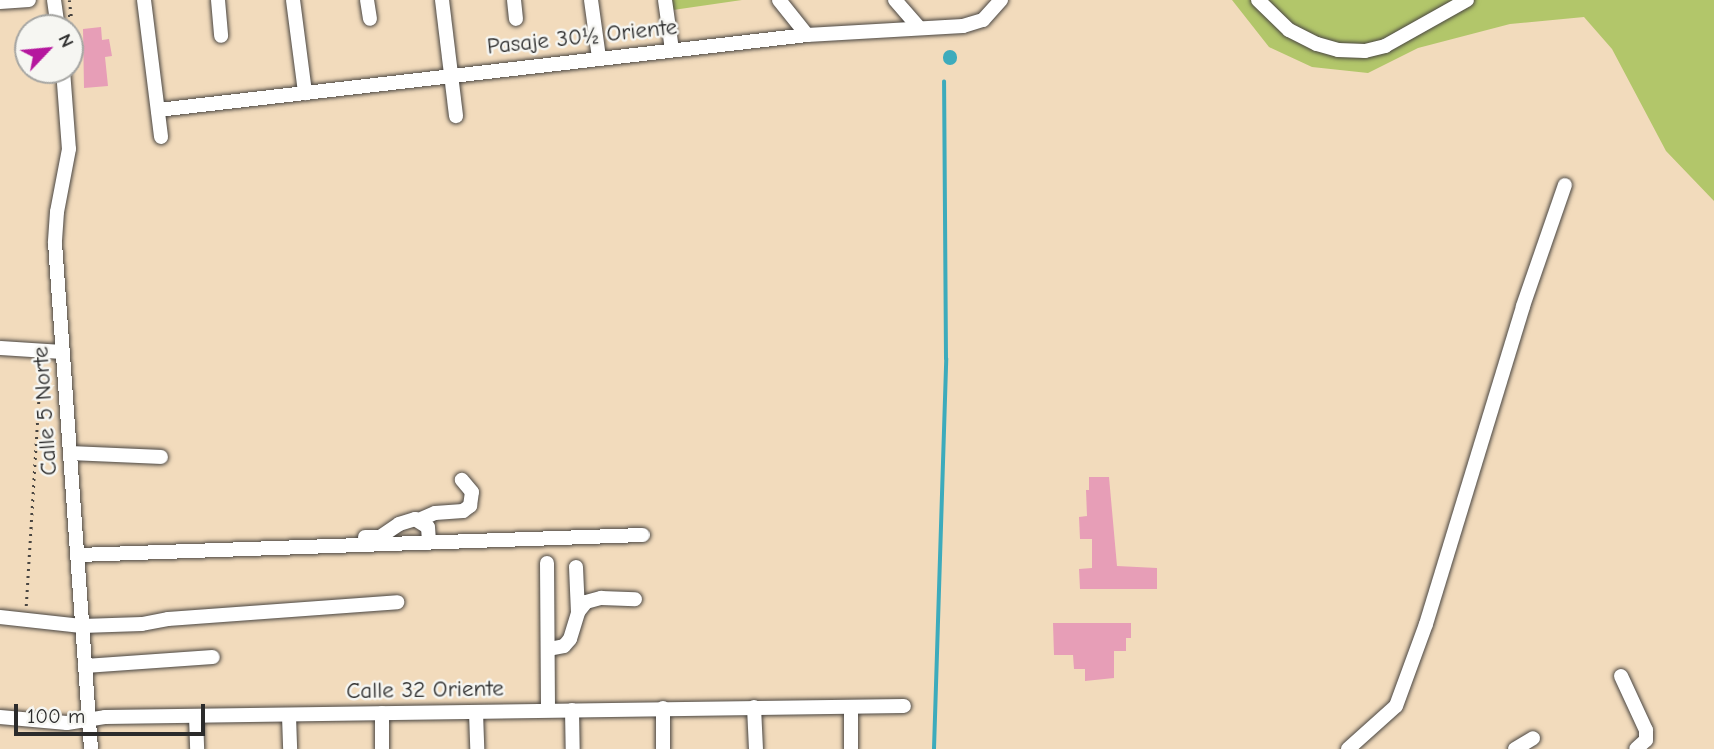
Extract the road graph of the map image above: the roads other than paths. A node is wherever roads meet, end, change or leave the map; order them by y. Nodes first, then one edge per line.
1 (29, 0) edge
2 (144, 0) edge
3 (218, 0) edge
4 (293, 0) edge
5 (368, 0) edge
6 (442, 0) edge
7 (514, 0) edge
8 (591, 0) edge
9 (665, 0) edge
10 (779, 0) edge
11 (895, 0) edge
12 (1002, 0) edge
13 (1258, 0) edge
14 (1467, 0) edge
15 (0, 2) edge
16 (370, 19) dead end
17 (516, 19) dead end
18 (919, 27) junction
19 (807, 35) junction
20 (222, 36) dead end
21 (672, 50) junction
22 (599, 58) junction
23 (452, 75) junction
24 (65, 84) edge
25 (305, 93) junction
26 (158, 110) junction
27 (456, 116) dead end
28 (161, 137) dead end
29 (1565, 185) dead end
30 (0, 348) edge
31 (63, 352) junction
32 (71, 453) junction
33 (161, 457) dead end
34 (462, 480) dead end
35 (419, 520) junction
36 (643, 534) dead end
37 (429, 542) junction
38 (247, 549) junction
39 (78, 555) junction
40 (547, 564) dead end
41 (576, 567) dead end
42 (635, 599) dead end
43 (397, 602) dead end
44 (578, 612) junction
45 (0, 617) edge
46 (82, 626) junction
47 (549, 649) junction
48 (213, 657) dead end
49 (85, 666) junction
50 (1621, 676) dead end
51 (904, 706) dead end
52 (754, 707) junction
53 (851, 707) junction
54 (663, 708) junction
55 (548, 710) junction
56 (572, 710) junction
57 (476, 712) junction
58 (382, 713) junction
59 (196, 716) junction
60 (289, 716) junction
61 (0, 717) edge
62 (88, 720) junction
63 (1533, 738) dead end
64 (91, 749) edge
65 (197, 749) edge
66 (290, 749) edge
67 (382, 749) edge
68 (477, 749) edge
69 (573, 749) edge
70 (663, 749) edge
71 (756, 749) edge
72 (852, 749) edge
73 (1349, 749) edge
74 (1515, 749) edge
75 (1636, 749) edge

1 - 15 street
2 - 26 street
3 - 20 street
4 - 25 street
5 - 16 street
6 - 23 street
7 - 17 street
8 - 22 street
9 - 21 street
10 - 19 street
11 - 18 street
12 - 18 street, Pasaje 30½ Oriente
13 - 14 street
18 - 19 street, Pasaje 30½ Oriente
19 - 21 street, Pasaje 30½ Oriente
21 - 22 street, Pasaje 30½ Oriente
22 - 23 street, Pasaje 30½ Oriente
23 - 25 street, Pasaje 30½ Oriente
23 - 27 street
24 - 31 street, Calle 5 Norte
25 - 26 street, Pasaje 30½ Oriente
26 - 28 street
29 - 73 street
30 - 31 street
31 - 32 street, Calle 5 Norte
32 - 33 street
32 - 39 street, Calle 5 Norte
34 - 35 street
35 - 37 street
35 - 38 street
36 - 37 street
37 - 38 street
38 - 39 street
39 - 46 street, Calle 5 Norte
40 - 47 street
41 - 44 street
42 - 44 street
43 - 46 street
44 - 47 street
45 - 46 street
46 - 49 street, Calle 5 Norte
47 - 55 street
48 - 49 street
49 - 62 street, Calle 5 Norte
50 - 75 street
51 - 53 street, Calle 32 Oriente
52 - 53 street, Calle 32 Oriente
52 - 54 street, Calle 32 Oriente
52 - 71 street
53 - 72 street
54 - 56 street, Calle 32 Oriente
54 - 70 street
55 - 56 street, Calle 32 Oriente
55 - 57 street, Calle 32 Oriente
56 - 69 street
57 - 58 street, Calle 32 Oriente
57 - 68 street
58 - 60 street, Calle 32 Oriente
58 - 67 street
59 - 60 street, Calle 32 Oriente
59 - 62 street, Calle 32 Oriente
59 - 65 street
60 - 66 street
61 - 62 street, Calle 32 Oriente
62 - 64 street, Calle 5 Norte
63 - 74 street

